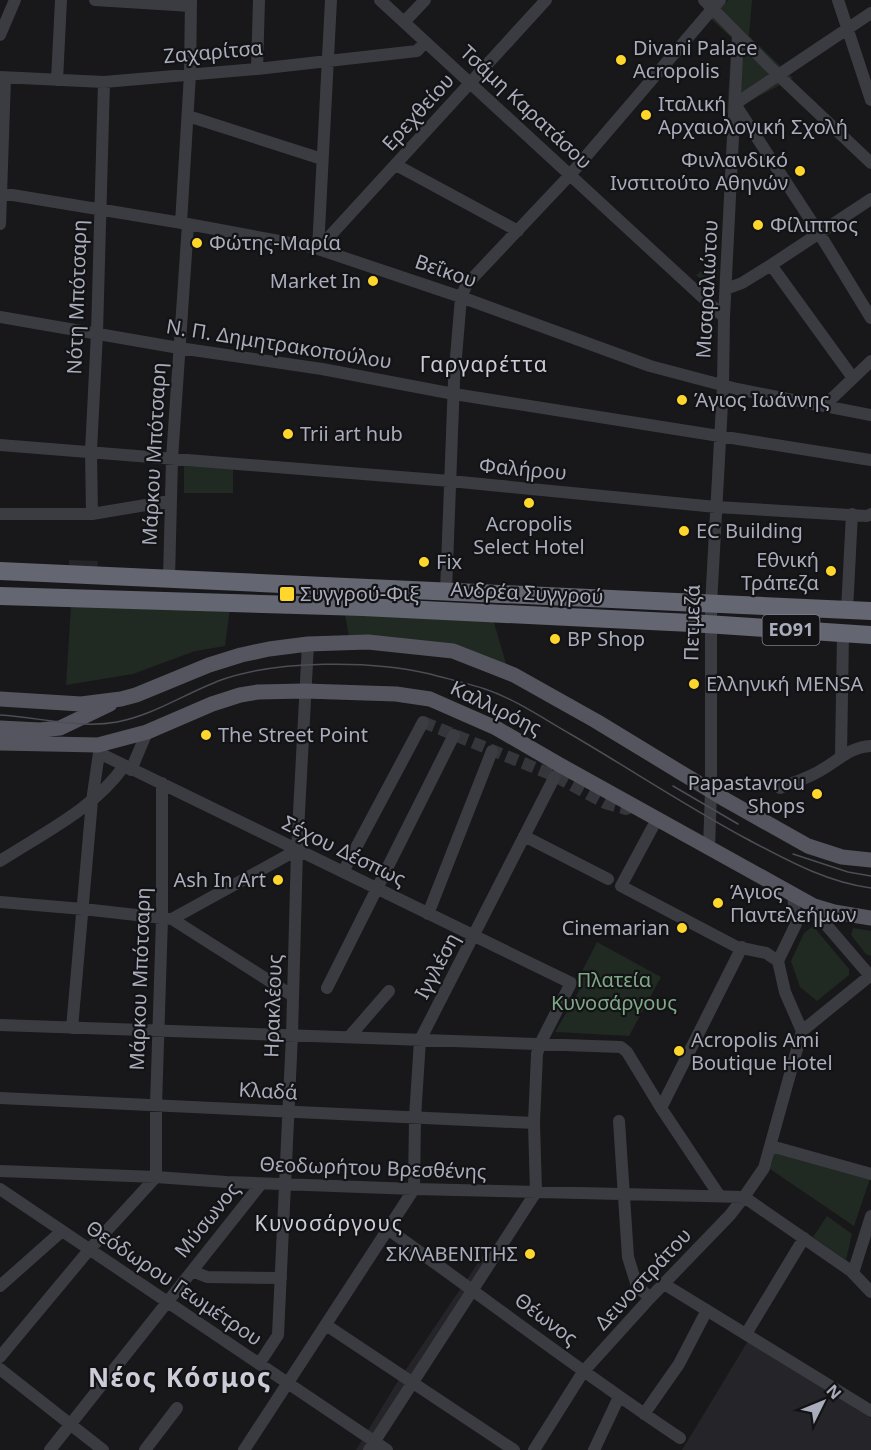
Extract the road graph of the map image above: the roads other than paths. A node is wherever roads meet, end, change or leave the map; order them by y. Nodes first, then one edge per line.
1 (15, 0) edge
2 (60, 0) edge
3 (95, 0) edge
4 (259, 0) edge
5 (331, 0) edge
6 (380, 0) edge
7 (425, 0) edge
8 (546, 0) edge
9 (704, 0) edge
10 (838, 0) edge
11 (191, 3) edge
12 (716, 5) edge
13 (871, 13) edge
14 (404, 22) junction
15 (847, 29) junction
16 (0, 35) edge
17 (738, 36) junction
18 (425, 42) junction
19 (328, 60) junction
20 (257, 69) junction
21 (190, 74) junction
22 (778, 75) junction
23 (2, 78) edge
24 (57, 80) junction
25 (104, 82) junction
26 (471, 84) junction
27 (871, 100) edge
28 (735, 104) junction
29 (188, 116) junction
30 (322, 159) junction
31 (871, 162) edge
32 (396, 165) junction
33 (570, 175) junction
34 (1, 193) edge
35 (871, 199) edge
36 (99, 210) junction
37 (185, 223) junction
38 (0, 224) edge
39 (518, 231) junction
40 (819, 233) junction
41 (318, 249) junction
42 (771, 265) junction
43 (726, 289) junction
44 (461, 297) junction
45 (0, 317) edge
46 (724, 317) junction
47 (871, 318) edge
48 (97, 333) junction
49 (179, 348) junction
50 (871, 361) edge
51 (853, 378) junction
52 (723, 386) junction
53 (454, 394) junction
54 (825, 405) junction
55 (871, 415) edge
56 (720, 435) junction
57 (0, 445) edge
58 (90, 451) junction
59 (172, 459) junction
60 (871, 460) edge
61 (450, 482) junction
62 (170, 501) junction
63 (716, 507) junction
64 (0, 514) edge
65 (92, 514) junction
66 (852, 514) junction
67 (871, 514) edge
68 (0, 571) edge
69 (169, 579) junction
70 (446, 591) junction
71 (0, 596) edge
72 (711, 605) junction
73 (847, 610) junction
74 (871, 611) edge
75 (711, 624) junction
76 (843, 634) junction
77 (871, 635) edge
78 (308, 644) junction
79 (305, 691) junction
80 (0, 699) edge
81 (121, 699) junction
82 (423, 722) dead end
83 (0, 728) edge
84 (147, 732) junction
85 (454, 735) dead end
86 (0, 743) edge
87 (871, 747) edge
88 (99, 749) junction
89 (492, 751) dead end
90 (841, 755) junction
91 (128, 768) junction
92 (555, 776) dead end
93 (162, 783) junction
94 (780, 788) dead end
95 (711, 791) junction
96 (92, 801) junction
97 (657, 819) junction
98 (524, 836) junction
99 (709, 848) junction
100 (297, 850) junction
101 (871, 860) edge
102 (0, 861) edge
103 (343, 872) junction
104 (608, 879) dead end
105 (376, 888) junction
106 (793, 895) junction
107 (0, 902) edge
108 (814, 906) junction
109 (83, 909) junction
110 (428, 914) junction
111 (871, 918) edge
112 (167, 919) junction
113 (474, 936) junction
114 (742, 946) junction
115 (778, 961) junction
116 (871, 976) edge
117 (327, 988) dead end
118 (389, 991) dead end
119 (292, 996) junction
120 (0, 1025) edge
121 (72, 1028) junction
122 (159, 1031) junction
123 (802, 1031) junction
124 (292, 1035) junction
125 (349, 1037) junction
126 (420, 1040) junction
127 (540, 1044) junction
128 (0, 1098) edge
129 (156, 1105) junction
130 (661, 1107) junction
131 (288, 1111) junction
132 (415, 1117) junction
133 (619, 1121) dead end
134 (534, 1123) junction
135 (771, 1146) junction
136 (6, 1172) edge
137 (871, 1173) edge
138 (156, 1177) junction
139 (0, 1178) edge
140 (261, 1184) junction
141 (284, 1184) junction
142 (0, 1189) edge
143 (414, 1189) junction
144 (536, 1192) junction
145 (625, 1195) junction
146 (719, 1196) junction
147 (744, 1197) junction
148 (871, 1216) edge
149 (388, 1230) junction
150 (62, 1231) junction
151 (804, 1238) junction
152 (89, 1250) junction
153 (192, 1271) junction
154 (853, 1273) junction
155 (281, 1278) junction
156 (664, 1284) junction
157 (0, 1286) edge
158 (473, 1290) junction
159 (871, 1292) edge
160 (650, 1298) junction
161 (166, 1302) junction
162 (707, 1310) junction
163 (326, 1324) junction
164 (746, 1334) junction
165 (0, 1357) edge
166 (259, 1364) junction
167 (0, 1369) edge
168 (583, 1372) junction
169 (288, 1383) junction
170 (413, 1383) junction
171 (619, 1397) junction
172 (177, 1408) dead end
173 (871, 1411) edge
174 (644, 1413) junction
175 (70, 1424) junction
176 (680, 1438) dead end
177 (372, 1446) edge
178 (50, 1450) edge
179 (103, 1450) edge
180 (146, 1450) edge
181 (244, 1450) edge
182 (387, 1450) edge
183 (514, 1450) edge
184 (534, 1450) edge
185 (594, 1450) edge

1 - 16 street
2 - 24 street
3 - 11 street
4 - 20 street
5 - 19 street
6 - 14 street, Τσάμη Καρατάσου
7 - 14 street
8 - 26 street, Ερεχθείου
9 - 12 street
10 - 15 street
11 - 21 street, Μάρκου Μπότσαρη
12 - 17 street
12 - 33 street
13 - 15 street
14 - 18 street, Τσάμη Καρατάσου
15 - 22 street
15 - 27 street
17 - 22 street
17 - 28 street, Μισαραλιώτου
18 - 19 street, Ζαχαρίτσα
18 - 26 street, Τσάμη Καρατάσου
19 - 20 street, Ζαχαρίτσα
19 - 30 street
20 - 21 street, Ζαχαρίτσα
21 - 25 street, Ζαχαρίτσα
21 - 29 street, Μάρκου Μπότσαρη
22 - 28 street
22 - 31 street
23 - 24 street, Ζαχαρίτσα
23 - 34 street
24 - 25 street, Ζαχαρίτσα
25 - 36 street, Νότη Μπότσαρη
26 - 32 street, Ερεχθείου
26 - 33 street, Τσάμη Καρατάσου
28 - 40 street
28 - 43 street, Μισαραλιώτου
29 - 30 street
29 - 37 street, Μάρκου Μπότσαρη
30 - 41 street
32 - 39 street
32 - 41 street, Ερεχθείου
33 - 39 street
33 - 46 street, Τσάμη Καρατάσου
34 - 36 street, Βεΐκου
34 - 38 street
35 - 40 street
36 - 37 street, Βεΐκου
36 - 48 street, Νότη Μπότσαρη
37 - 41 street, Βεΐκου
37 - 49 street, Μάρκου Μπότσαρη
39 - 44 street
40 - 42 street
40 - 47 street
41 - 44 street, Βεΐκου
42 - 43 street
42 - 51 street
43 - 46 street, Μισαραλιώτου
44 - 52 street, Βεΐκου
44 - 53 street
45 - 48 street, Ν. Π. Δημητρακοπούλου
46 - 52 street, Μισαραλιώτου
48 - 49 street, Ν. Π. Δημητρακοπούλου
48 - 58 street, Νότη Μπότσαρη
49 - 53 street, Ν. Π. Δημητρακοπούλου
49 - 59 street, Μάρκου Μπότσαρη
50 - 51 street
51 - 54 street
52 - 54 street, Βεΐκου
52 - 56 street, Μισαραλιώτου
53 - 56 street, Ν. Π. Δημητρακοπούλου
53 - 61 street
54 - 55 street, Βεΐκου
56 - 60 street, Ν. Π. Δημητρακοπούλου
56 - 63 street, Πετμεζά
57 - 58 street, Φαλήρου
58 - 59 street, Φαλήρου
58 - 65 street, Νότη Μπότσαρη
59 - 61 street, Φαλήρου
59 - 62 street, Μάρκου Μπότσαρη
61 - 63 street, Φαλήρου
61 - 70 street
62 - 65 street
62 - 69 street, Μάρκου Μπότσαρη
63 - 66 street, Φαλήρου
63 - 72 street, Πετμεζά
64 - 65 street
66 - 67 street, Φαλήρου
66 - 73 street
68 - 69 highway, Ανδρέα Συγγρού / ΕΟ91
69 - 70 highway, Ανδρέα Συγγρού / ΕΟ91
70 - 72 highway, Ανδρέα Συγγρού / ΕΟ91
71 - 75 highway, Ανδρέα Συγγρού / ΕΟ91
72 - 73 highway, Ανδρέα Συγγρού / ΕΟ91
72 - 75 street, Πετμεζά
73 - 74 highway, Ανδρέα Συγγρού / ΕΟ91
75 - 76 highway, Ανδρέα Συγγρού / ΕΟ91
75 - 95 street, Πετμεζά
76 - 77 highway, Ανδρέα Συγγρού / ΕΟ91
76 - 90 street
78 - 79 street, Ηρακλέους
78 - 81 main road, Καλλιρόης
78 - 95 main road, Καλλιρόης
79 - 84 main road, Καλλιρόης
79 - 97 main road, Καλλιρόης
79 - 100 street, Ηρακλέους
80 - 81 main road, Καλλιρόης
81 - 83 main road
82 - 103 street
84 - 88 main road, Καλλιρόης
84 - 91 street
85 - 105 street
86 - 88 main road, Καλλιρόης
87 - 90 street
88 - 91 street, Σέχου Δέσπως
88 - 96 street
89 - 110 street
90 - 94 street
91 - 93 street, Σέχου Δέσπως
91 - 96 street
92 - 98 street, Ιγγλέση
93 - 100 street, Σέχου Δέσπως
93 - 112 street, Μάρκου Μπότσαρη
95 - 99 street, Πετμεζά
95 - 101 main road, Καλλιρόης
96 - 102 street
96 - 109 street
97 - 99 main road, Καλλιρόης
97 - 114 street
98 - 104 street
98 - 113 street, Ιγγλέση
99 - 106 main road, Καλλιρόης
100 - 103 street, Σέχου Δέσπως
100 - 112 street
100 - 119 street, Ηρακλέους
103 - 105 street, Σέχου Δέσπως
105 - 110 street, Σέχου Δέσπως
105 - 117 street
106 - 108 main road, Καλλιρόης
106 - 115 street
107 - 109 street
108 - 111 main road, Καλλιρόης
108 - 116 street
109 - 112 street
109 - 121 street
110 - 113 street, Σέχου Δέσπως
112 - 119 street
112 - 122 street, Μάρκου Μπότσαρη
113 - 126 street, Ιγγλέση
113 - 127 street, Σέχου Δέσπως
114 - 115 street
114 - 130 street
115 - 123 street
116 - 123 street
118 - 125 street
119 - 124 street, Ηρακλέους
120 - 121 street
121 - 122 street
122 - 124 street
122 - 129 street, Μάρκου Μπότσαρη
123 - 135 street, Δεινοστράτου
124 - 125 street
124 - 131 street, Ηρακλέους
125 - 126 street
126 - 127 street
126 - 132 street, Ιγγλέση
127 - 130 street
127 - 134 street
128 - 129 street, Κλαδά
129 - 131 street, Κλαδά
129 - 138 street, Μάρκου Μπότσαρη
130 - 146 street
131 - 132 street, Κλαδά
131 - 141 street, Ηρακλέους
132 - 134 street, Κλαδά
132 - 143 street, Ιγγλέση
133 - 145 street
134 - 144 street
135 - 137 street
135 - 147 street, Δεινοστράτου
136 - 138 street, Θεοδωρήτου Βρεσθένης
136 - 139 street
138 - 140 street, Θεοδωρήτου Βρεσθένης
138 - 152 street
140 - 141 street, Θεοδωρήτου Βρεσθένης
140 - 153 street, Μύσωνος
141 - 143 street, Θεοδωρήτου Βρεσθένης
141 - 155 street, Ηρακλέους
142 - 150 street, Θεόδωρου Γεωμέτρου
143 - 144 street, Θεοδωρήτου Βρεσθένης
143 - 149 street
144 - 145 street, Θεοδωρήτου Βρεσθένης
144 - 158 street
145 - 146 street, Θεοδωρήτου Βρεσθένης
145 - 160 street
146 - 147 street, Θεοδωρήτου Βρεσθένης
147 - 151 street
147 - 156 street, Δεινοστράτου
148 - 154 street
149 - 158 street, Θέωνος
149 - 163 street
150 - 152 street, Θεόδωρου Γεωμέτρου
150 - 157 street
151 - 154 street
151 - 164 street
152 - 161 street, Θεόδωρου Γεωμέτρου
152 - 165 street
153 - 155 street
153 - 161 street, Μύσωνος
154 - 159 street
155 - 166 street, Ηρακλέους
156 - 160 street, Δεινοστράτου
156 - 162 street
158 - 168 street, Θέωνος
158 - 170 street
160 - 168 street, Δεινοστράτου
161 - 166 street, Θεόδωρου Γεωμέτρου
161 - 175 street, Μύσωνος
162 - 164 street
162 - 174 street
163 - 169 street
163 - 170 street
164 - 173 street
166 - 169 street, Θεόδωρου Γεωμέτρου
167 - 175 street
168 - 171 street, Θέωνος
168 - 184 street, Δεινοστράτου
169 - 177 street, Θεόδωρου Γεωμέτρου
169 - 181 street
170 - 177 street
170 - 183 street
171 - 174 street, Θέωνος
171 - 185 street
172 - 180 street
174 - 176 street, Θέωνος
175 - 178 street, Μύσωνος
175 - 179 street
177 - 182 street, Θεόδωρου Γεωμέτρου

